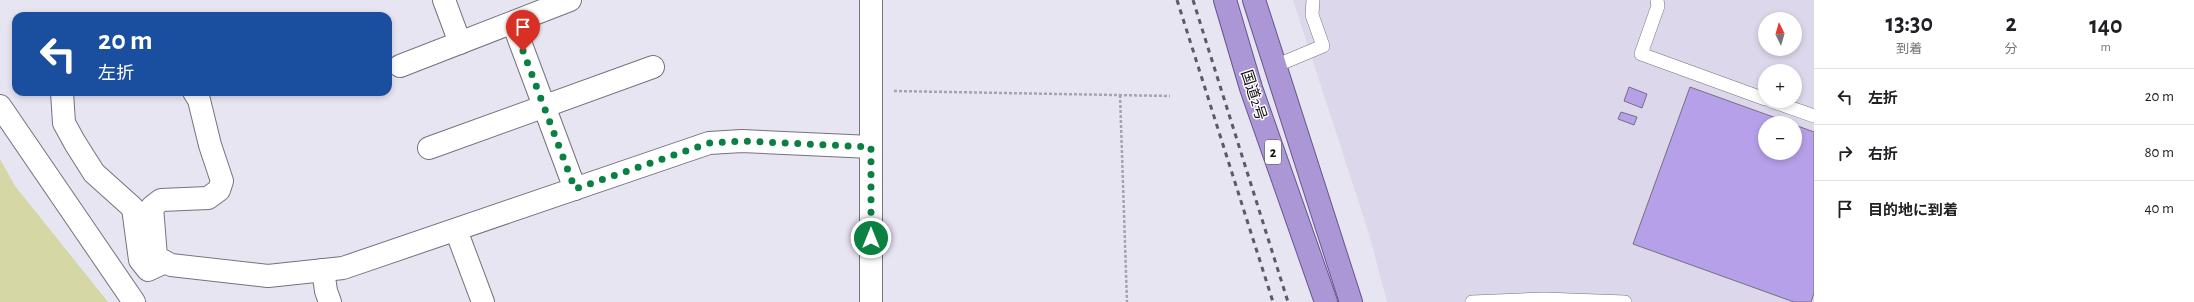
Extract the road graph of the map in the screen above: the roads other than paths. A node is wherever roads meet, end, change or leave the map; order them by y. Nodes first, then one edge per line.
1 (444, 0) edge
2 (568, 0) edge
3 (871, 0) edge
4 (1225, 0) edge
5 (1254, 0) edge
6 (1313, 0) edge
7 (1657, 0) edge
8 (513, 23) junction
9 (460, 43) junction
10 (400, 66) dead end
11 (1275, 66) junction
12 (653, 67) dead end
13 (62, 96) edge
14 (196, 96) edge
15 (1758, 96) edge
16 (0, 106) edge
17 (544, 106) junction
18 (1791, 108) edge
19 (1814, 116) edge
20 (871, 147) junction
21 (429, 148) dead end
22 (575, 189) junction
23 (456, 230) junction
24 (165, 262) junction
25 (323, 270) junction
26 (134, 302) edge
27 (330, 302) edge
28 (483, 302) edge
29 (871, 302) edge
30 (1326, 302) edge
31 (1350, 302) edge
32 (1472, 302) edge
33 (1625, 302) edge

1 - 9 street
2 - 8 street
3 - 20 street
4 - 30 highway, 国道2号 / 2
5 - 11 highway, 国道2号 / 2
6 - 11 lane
7 - 15 lane
8 - 9 street
8 - 17 street
9 - 10 street
11 - 31 highway, 国道2号 / 2
12 - 17 street
13 - 24 street
14 - 24 street
16 - 26 street
17 - 21 street
17 - 22 street
18 - 19 lane
20 - 22 street
20 - 29 street
22 - 23 street
23 - 25 street
23 - 28 street
24 - 25 street
25 - 27 street
32 - 33 lane

